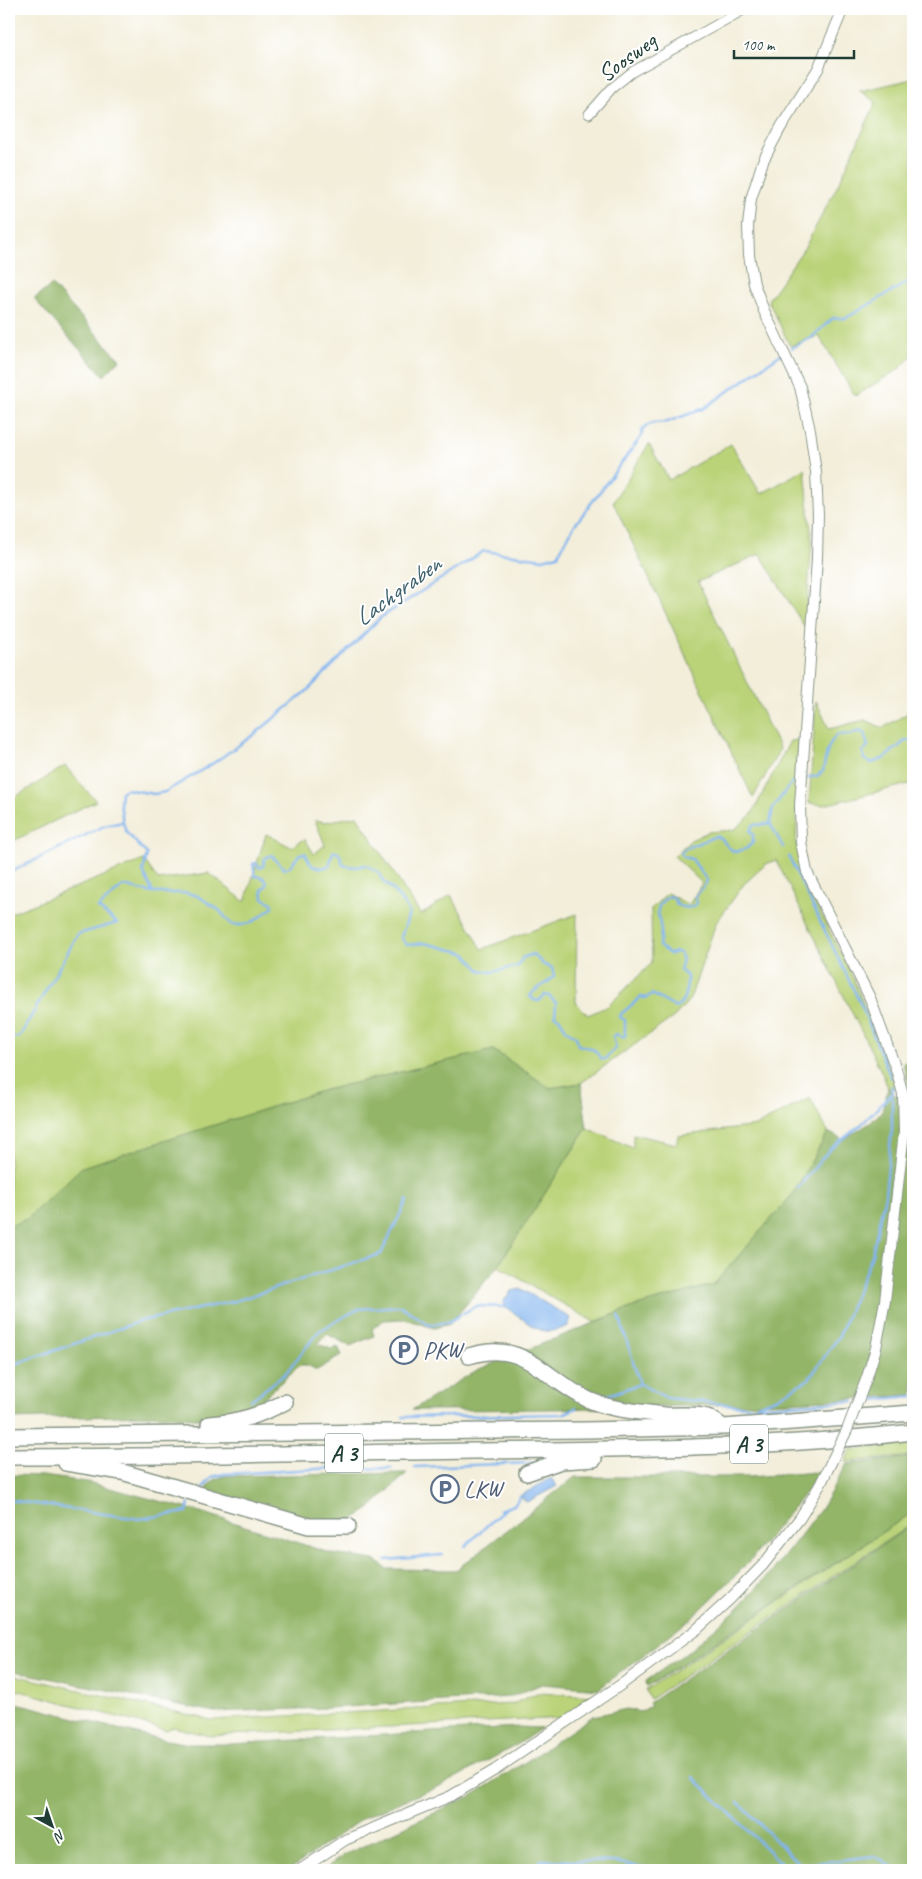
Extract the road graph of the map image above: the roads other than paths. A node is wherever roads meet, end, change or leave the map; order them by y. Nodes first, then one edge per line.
1 (745, 9) edge
2 (843, 9) edge
3 (589, 114) dead end
4 (469, 1356) dead end
5 (285, 1402) dead end
6 (913, 1413) edge
7 (724, 1427) junction
8 (913, 1432) edge
9 (172, 1434) junction
10 (9, 1436) edge
11 (628, 1449) junction
12 (9, 1457) edge
13 (59, 1457) junction
14 (527, 1473) dead end
15 (348, 1526) dead end
16 (300, 1870) edge

1 - 3 street, Soosweg
2 - 16 street, bridge
4 - 7 highway
5 - 9 highway
6 - 7 highway, A 3
7 - 9 highway, A 3
8 - 11 highway, A 3
9 - 10 highway, A 3
11 - 13 highway, A 3
11 - 14 highway
12 - 13 highway, A 3
13 - 15 highway

